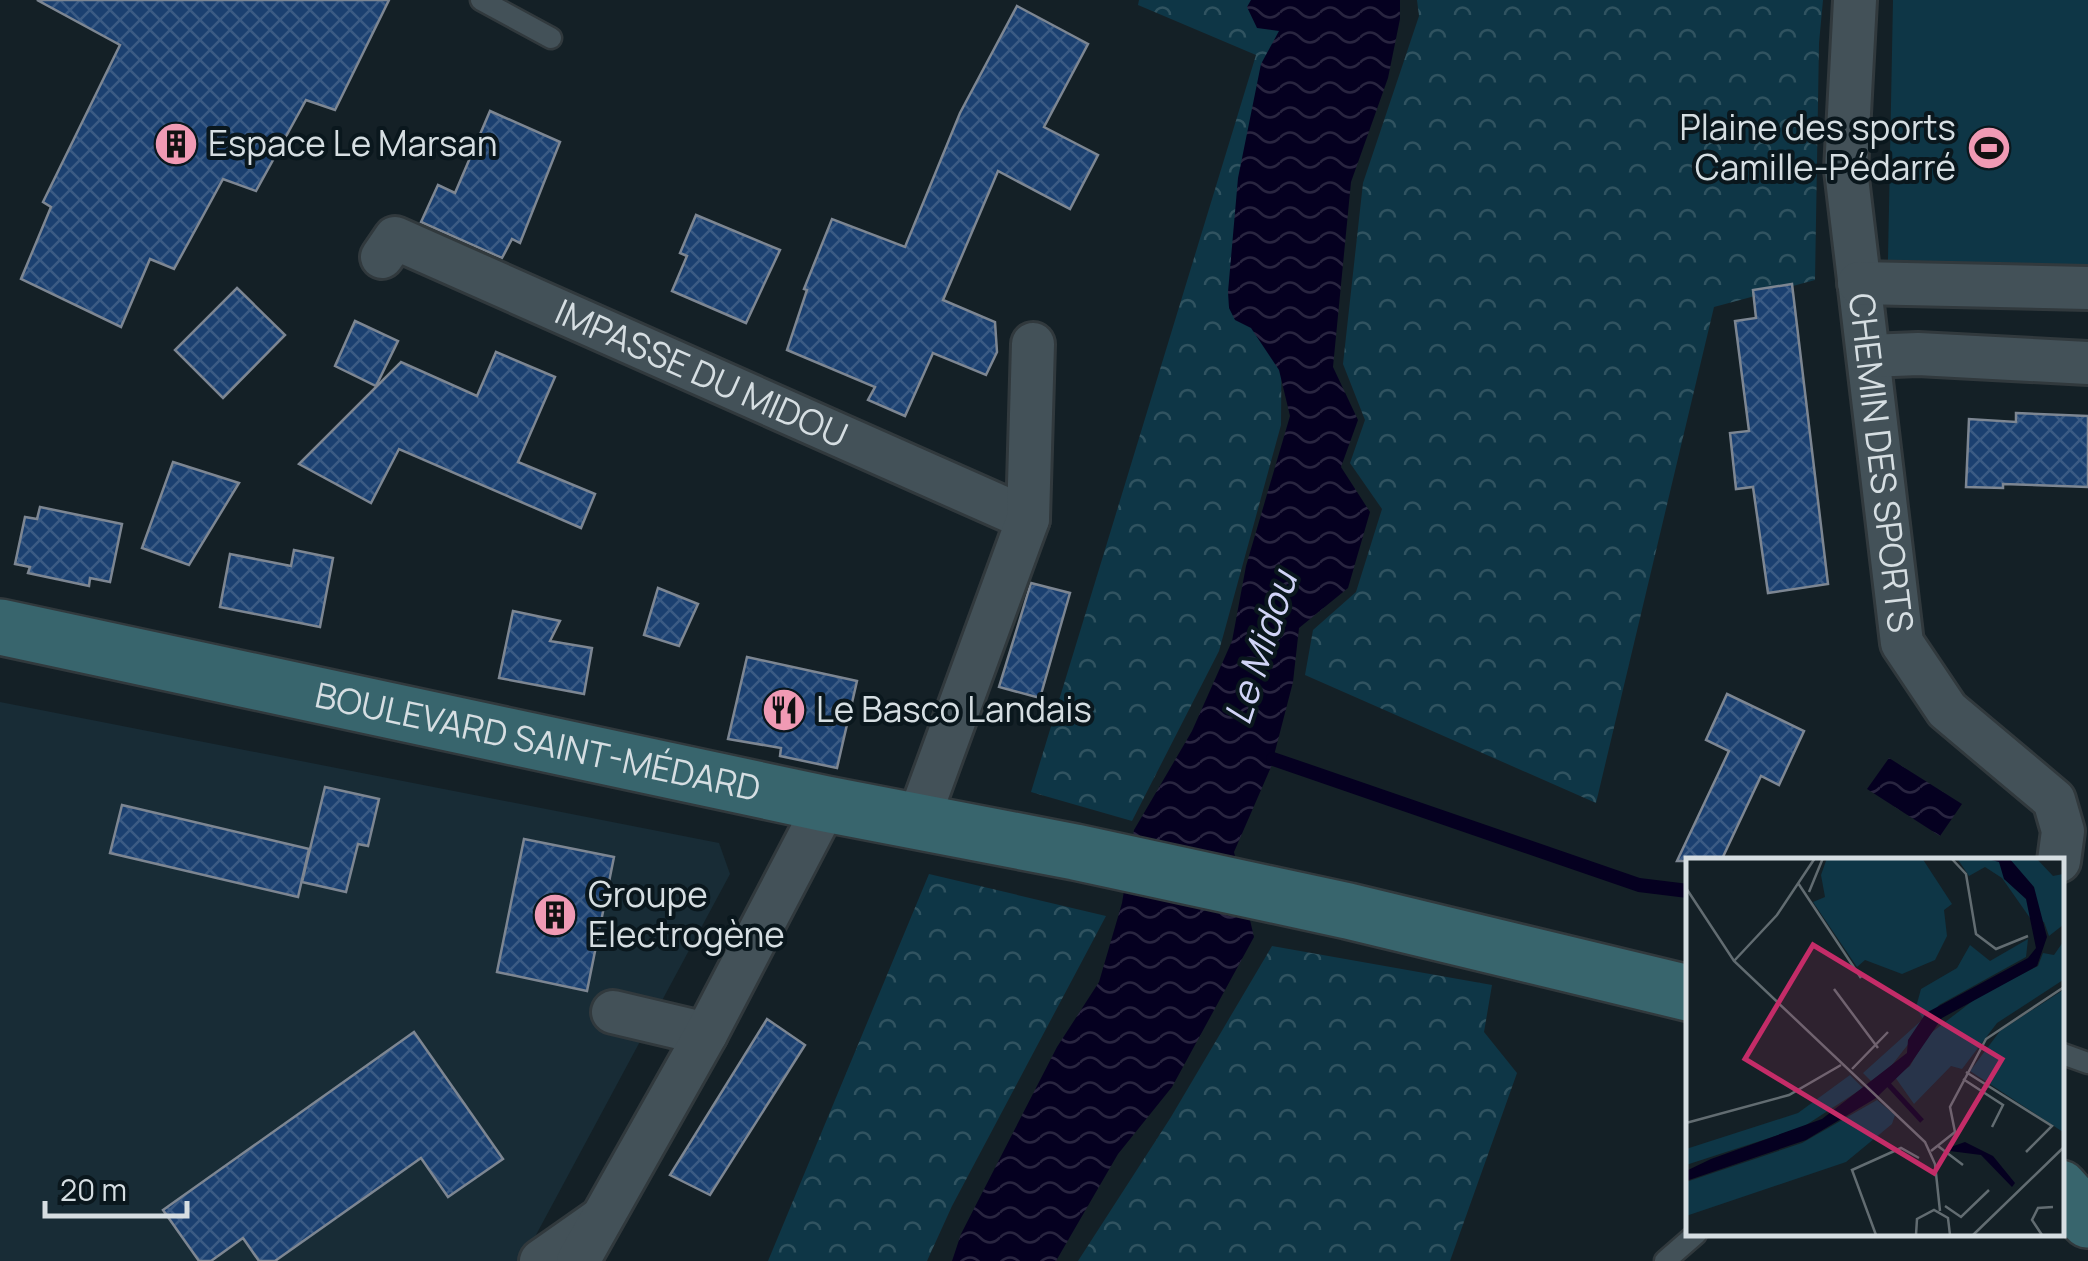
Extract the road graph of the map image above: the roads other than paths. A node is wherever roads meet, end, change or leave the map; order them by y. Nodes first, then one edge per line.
1 (480, 0) edge
2 (1856, 0) edge
3 (551, 38) dead end
4 (382, 258) dead end
5 (1859, 283) junction
6 (2088, 288) edge
7 (1033, 344) dead end
8 (1869, 356) junction
9 (2088, 364) edge
10 (1028, 519) junction
11 (0, 626) edge
12 (826, 804) junction
13 (918, 820) junction
14 (2059, 858) edge
15 (1686, 994) edge
16 (612, 1012) dead end
17 (706, 1034) junction
18 (2063, 1055) edge
19 (2088, 1063) edge
20 (2063, 1191) edge
21 (607, 1215) junction
22 (2088, 1220) edge
23 (1694, 1236) edge
24 (541, 1261) edge
25 (578, 1261) edge
26 (1665, 1261) edge

1 - 3 lane
2 - 5 street, CHEMIN DES SPORTS
4 - 10 street, IMPASSE DU MIDOU
5 - 6 street
5 - 8 street, CHEMIN DES SPORTS
7 - 10 street
8 - 9 street
8 - 14 street, CHEMIN DES SPORTS
10 - 13 street
11 - 12 main road, BOULEVARD SAINT-MÉDARD
12 - 13 main road, BOULEVARD SAINT-MÉDARD
12 - 17 street
13 - 15 main road, BOULEVARD SAINT-MÉDARD
16 - 17 street
17 - 21 street
18 - 19 lane
20 - 22 main road
21 - 24 street
21 - 25 street
23 - 26 lane

